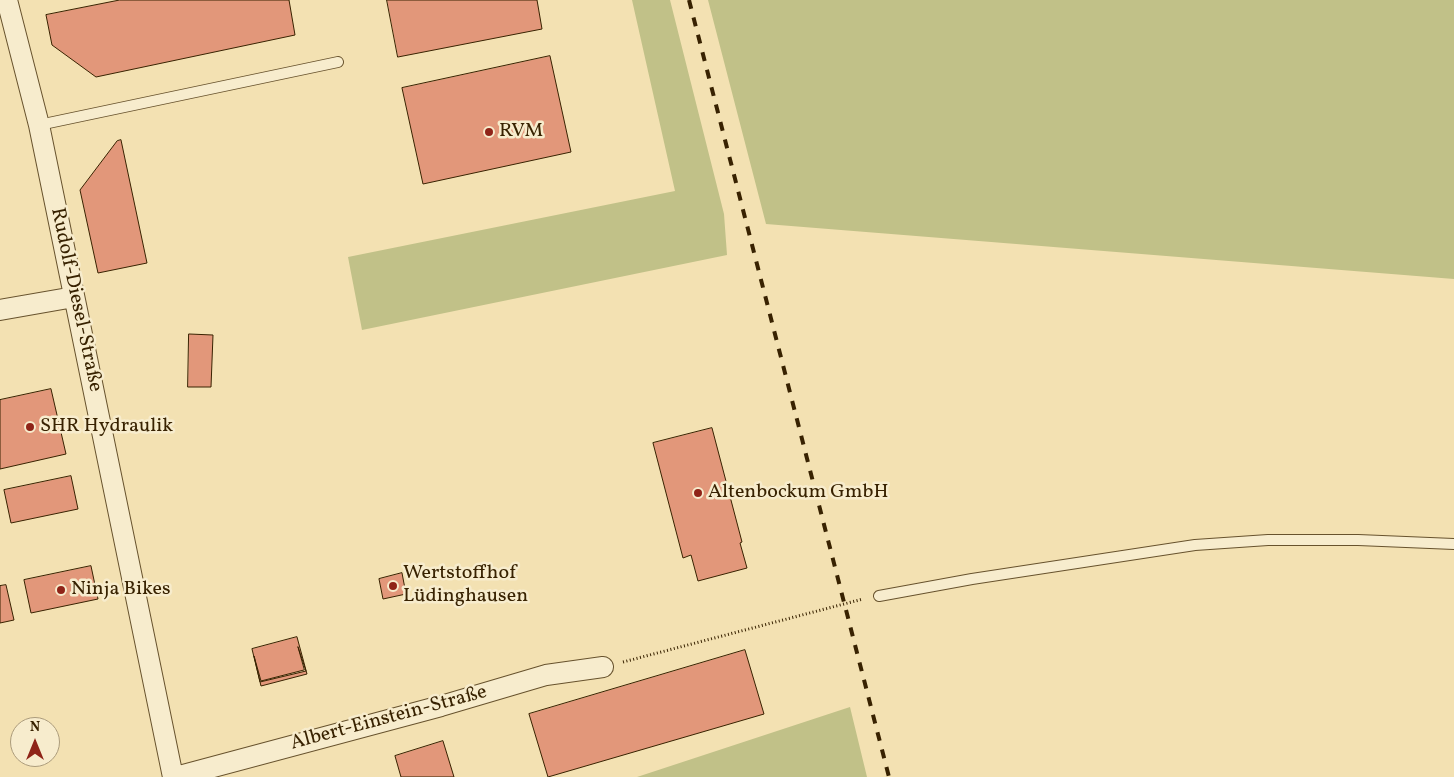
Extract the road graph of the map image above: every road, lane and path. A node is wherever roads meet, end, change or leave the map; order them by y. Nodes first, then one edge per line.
1 (7, 0) edge
2 (338, 62) dead end
3 (39, 125) junction
4 (74, 297) junction
5 (0, 310) edge
6 (1454, 544) edge
7 (879, 596) joint
8 (603, 667) joint
9 (174, 777) edge

1 - 3 street, Rudolf-Diesel-Straße
2 - 3 lane
3 - 4 street, Rudolf-Diesel-Straße
4 - 5 street
4 - 9 street, Rudolf-Diesel-Straße
6 - 7 lane
7 - 8 path
8 - 9 street, Albert-Einstein-Straße

